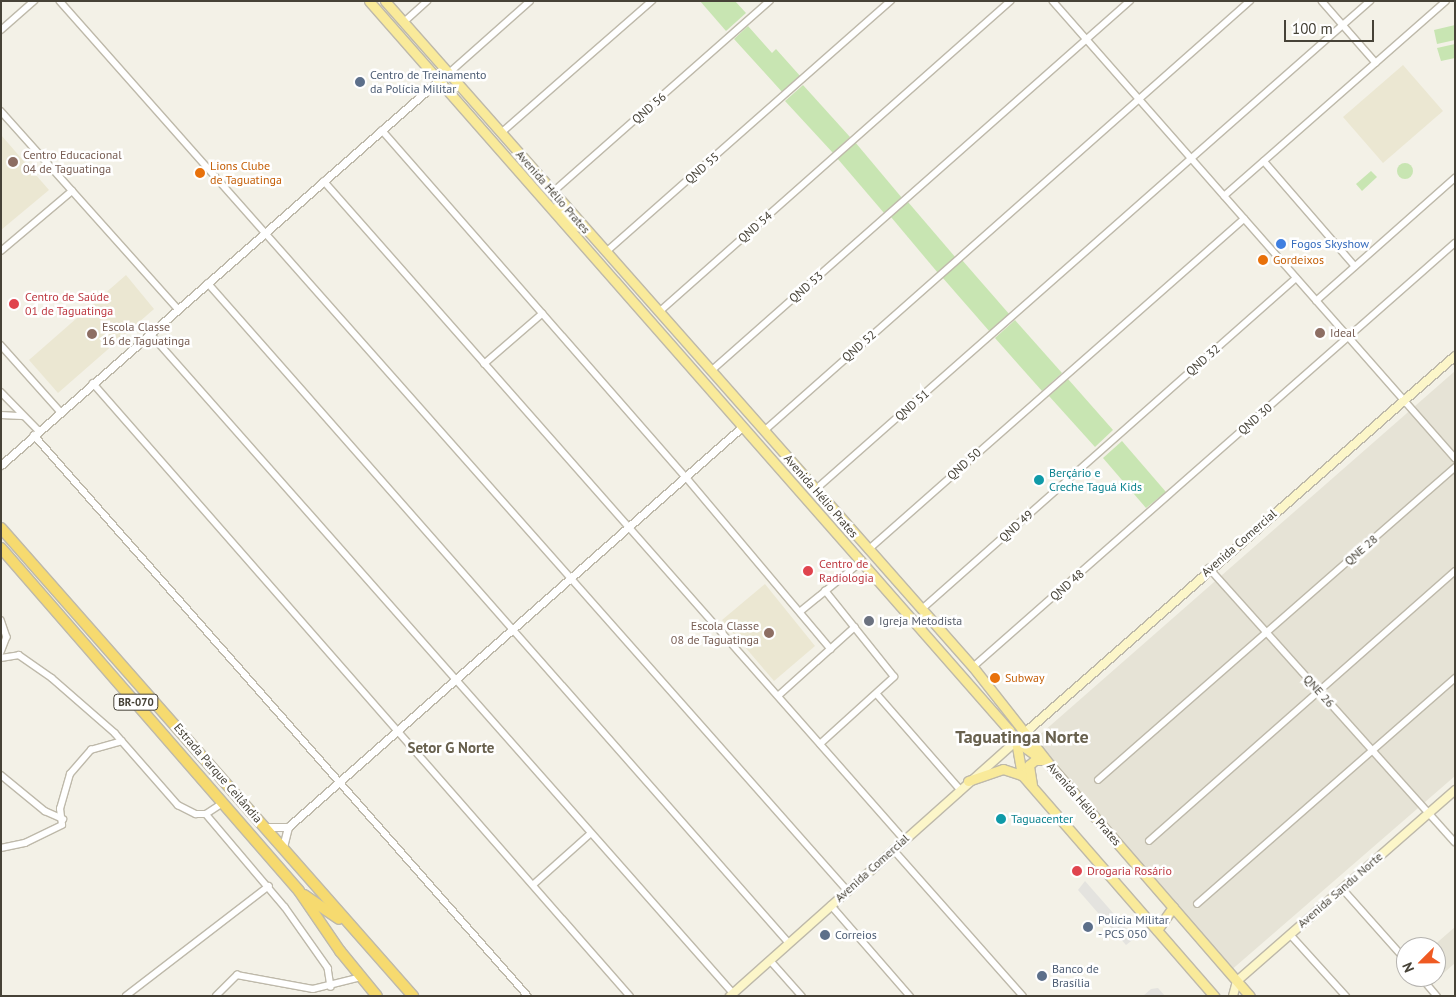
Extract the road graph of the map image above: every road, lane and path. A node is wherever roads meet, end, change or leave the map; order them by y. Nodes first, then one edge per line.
1 (34, 1) edge
2 (60, 1) edge
3 (369, 1) edge
4 (386, 1) edge
5 (426, 1) edge
6 (530, 1) edge
7 (652, 1) edge
8 (770, 1) edge
9 (891, 1) edge
10 (1010, 1) edge
11 (1053, 1) edge
12 (1130, 1) edge
13 (1250, 1) edge
14 (1322, 1) edge
15 (1370, 1) edge
16 (1446, 1) edge
17 (404, 22) junction
18 (1343, 25) junction
19 (1, 30) edge
20 (1086, 39) junction
21 (1376, 64) junction
22 (449, 73) junction
23 (439, 80) junction
24 (1139, 99) junction
25 (1, 111) edge
26 (382, 130) junction
27 (501, 133) junction
28 (1191, 159) junction
29 (1264, 161) junction
30 (1455, 178) edge
31 (324, 181) junction
32 (72, 191) junction
33 (554, 192) junction
34 (540, 196) junction
35 (1224, 196) junction
36 (1244, 219) junction
37 (583, 227) junction
38 (266, 232) junction
39 (1455, 243) edge
40 (1, 251) edge
41 (606, 252) junction
42 (1356, 266) junction
43 (1296, 278) junction
44 (208, 283) junction
45 (1316, 301) junction
46 (178, 309) junction
47 (659, 312) junction
48 (542, 314) junction
49 (150, 333) junction
50 (1348, 337) junction
51 (1, 344) edge
52 (1455, 356) edge
53 (484, 364) junction
54 (711, 370) junction
55 (93, 384) junction
56 (1, 392) edge
57 (1404, 400) junction
58 (726, 405) junction
59 (61, 412) junction
60 (1, 415) edge
61 (22, 416) junction
62 (743, 426) junction
63 (764, 431) junction
64 (36, 433) junction
65 (1110, 442) joint
66 (1453, 457) edge
67 (1455, 462) edge
68 (1, 465) edge
69 (1455, 467) edge
70 (686, 477) junction
71 (816, 490) junction
72 (1161, 501) joint
73 (629, 527) junction
74 (1, 528) edge
75 (1, 548) edge
76 (868, 550) junction
77 (862, 561) junction
78 (1210, 568) junction
79 (1455, 571) edge
80 (571, 578) junction
81 (896, 580) junction
82 (825, 591) junction
83 (922, 609) junction
84 (800, 611) junction
85 (1, 620) edge
86 (855, 627) junction
87 (513, 628) junction
88 (1267, 632) junction
89 (832, 649) junction
90 (1, 652) edge
91 (1, 658) edge
92 (973, 667) junction
93 (1455, 678) edge
94 (455, 680) junction
95 (1319, 691) junction
96 (876, 694) junction
97 (778, 696) junction
98 (397, 730) junction
99 (1026, 732) junction
100 (122, 741) junction
101 (1016, 742) junction
102 (820, 744) junction
103 (1372, 750) junction
104 (1042, 760) junction
105 (1054, 770) junction
106 (1, 775) edge
107 (1022, 775) junction
108 (1098, 780) dead end
109 (339, 782) junction
110 (968, 782) junction
111 (1032, 787) junction
112 (960, 789) junction
113 (1455, 790) edge
114 (223, 803) junction
115 (1429, 813) junction
116 (206, 814) junction
117 (63, 819) junction
118 (266, 827) junction
119 (288, 827) junction
120 (590, 834) junction
121 (904, 839) junction
122 (1149, 841) dead end
123 (1455, 842) edge
124 (283, 847) junction
125 (1, 848) edge
126 (893, 849) junction
127 (534, 885) junction
128 (269, 886) junction
129 (1342, 888) junction
130 (847, 890) junction
131 (299, 891) junction
132 (1197, 904) dead end
133 (831, 905) junction
134 (1173, 907) junction
135 (352, 928) junction
136 (1157, 930) junction
137 (1290, 934) junction
138 (789, 943) junction
139 (1396, 949) edge
140 (770, 960) junction
141 (362, 977) junction
142 (1237, 981) junction
143 (331, 987) junction
144 (732, 994) edge
145 (126, 996) edge
146 (216, 996) edge
147 (377, 996) edge
148 (413, 996) edge
149 (528, 996) edge
150 (630, 996) edge
151 (802, 996) edge
152 (910, 996) edge
153 (1023, 996) edge
154 (1214, 996) edge
155 (1233, 996) edge
156 (1250, 996) edge
157 (1346, 996) edge

1 - 19 street
2 - 38 street
3 - 23 main road, Avenida Hélio Prates
4 - 17 main road, Avenida Hélio Prates
5 - 17 street
6 - 22 street
7 - 27 street
8 - 33 street, QND 56
9 - 41 street, QND 55
10 - 47 street, QND 54
11 - 20 street
12 - 20 street, QND 53
13 - 24 street, QND 52
14 - 18 street
15 - 18 street, QND 51
16 - 21 street
17 - 22 main road, Avenida Hélio Prates
18 - 21 street
18 - 28 street, QND 51
20 - 24 street
20 - 54 street, QND 53
21 - 29 street
22 - 27 main road, Avenida Hélio Prates
23 - 26 street
23 - 34 main road, Avenida Hélio Prates
24 - 28 street
24 - 63 street, QND 52
25 - 32 street
26 - 31 street
26 - 48 street
27 - 33 main road, Avenida Hélio Prates
28 - 35 street
28 - 71 street, QND 51
29 - 35 street
29 - 42 street
30 - 42 street
31 - 38 street
31 - 53 street
32 - 40 street
32 - 46 street
33 - 37 main road, Avenida Hélio Prates
34 - 37 main road
34 - 58 main road, Avenida Hélio Prates
35 - 36 street
36 - 43 street
36 - 76 street, QND 50
37 - 41 main road, Avenida Hélio Prates
38 - 44 street
38 - 80 street
39 - 50 street, QND 30
41 - 47 main road, Avenida Hélio Prates
42 - 45 street
43 - 45 street
43 - 65 street, QND 32
44 - 46 street
44 - 87 street
45 - 50 street
46 - 49 street
47 - 54 main road, Avenida Hélio Prates
48 - 53 street
48 - 70 street
49 - 55 street
49 - 94 street
50 - 57 street
50 - 72 street, QND 30
51 - 59 street
52 - 57 main road, Avenida Comercial
53 - 73 street
54 - 63 main road, Avenida Hélio Prates
55 - 59 street
55 - 98 street
56 - 61 street
57 - 66 street
57 - 78 main road, Avenida Comercial
58 - 62 main road, Avenida Hélio Prates
58 - 63 main road
59 - 64 street
60 - 61 street
61 - 64 street
62 - 70 street
62 - 77 main road, Avenida Hélio Prates
63 - 71 main road, Avenida Hélio Prates
64 - 68 street
64 - 109 street
65 - 83 street, QND 49
66 - 67 street
69 - 88 street, QNE 28
70 - 73 street
70 - 84 street
71 - 76 main road, Avenida Hélio Prates
72 - 92 street, QND 48
73 - 80 street
73 - 97 street
74 - 118 highway, Estrada Parque Ceilândia / BR-070
75 - 114 highway, Estrada Parque Ceilândia / BR-070
76 - 81 main road, Avenida Hélio Prates
77 - 81 main road
77 - 82 street
77 - 101 main road, Avenida Hélio Prates
78 - 88 street, QNE 26
78 - 99 main road, Avenida Comercial
79 - 95 street
80 - 87 street
80 - 130 street
81 - 83 main road, Avenida Hélio Prates
82 - 84 street
82 - 86 street
83 - 92 main road, Avenida Hélio Prates
84 - 89 street
85 - 90 street
86 - 89 street
86 - 96 street
87 - 94 street
87 - 138 street
88 - 95 street, QNE 26
88 - 108 street, QNE 28
89 - 97 street
91 - 100 street
92 - 99 main road, Avenida Hélio Prates
93 - 103 street
94 - 98 street
94 - 120 street
95 - 103 street, QNE 26
95 - 122 street
96 - 102 street
96 - 112 street
97 - 102 street
98 - 109 street
98 - 127 street
99 - 105 main road, Avenida Hélio Prates
100 - 116 street
100 - 117 street
101 - 104 main road, Avenida Hélio Prates
101 - 107 main road
101 - 110 main road, Avenida Comercial
102 - 121 street
103 - 115 street, QNE 26
103 - 132 street
104 - 105 main road, Avenida Hélio Prates
104 - 111 main road
105 - 134 main road, Avenida Hélio Prates
106 - 117 street
107 - 110 main road
107 - 111 main road
109 - 119 street
109 - 149 street
110 - 112 main road, Avenida Comercial
111 - 136 main road
112 - 121 main road, Avenida Comercial
113 - 115 main road, Avenida Sandu Norte
114 - 116 street
114 - 131 highway, Estrada Parque Ceilândia / BR-070
115 - 123 street, QNE 26
115 - 129 main road, Avenida Sandu Norte
116 - 128 street
117 - 125 street
118 - 119 street
118 - 124 highway, Estrada Parque Ceilândia / BR-070
119 - 124 street
120 - 127 street
120 - 144 street
121 - 126 main road, Avenida Comercial
124 - 135 highway, Estrada Parque Ceilândia / BR-070
126 - 130 main road, Avenida Comercial
126 - 153 street
127 - 150 street
128 - 143 street
128 - 145 street
129 - 137 main road, Avenida Sandu Norte
129 - 139 street
130 - 133 main road, Avenida Comercial
131 - 135 highway
131 - 141 highway, Estrada Parque Ceilândia / BR-070
133 - 138 main road, Avenida Comercial
133 - 152 street
134 - 136 main road
134 - 142 main road, Avenida Hélio Prates
135 - 148 highway, Estrada Parque Ceilândia / BR-070
136 - 154 main road
137 - 142 main road, Avenida Sandu Norte
137 - 157 street
138 - 140 main road, Avenida Comercial
140 - 144 main road, Avenida Comercial
140 - 151 street
141 - 143 street
141 - 147 highway, Estrada Parque Ceilândia / BR-070
142 - 155 main road
142 - 156 main road, Avenida Hélio Prates
143 - 146 street

